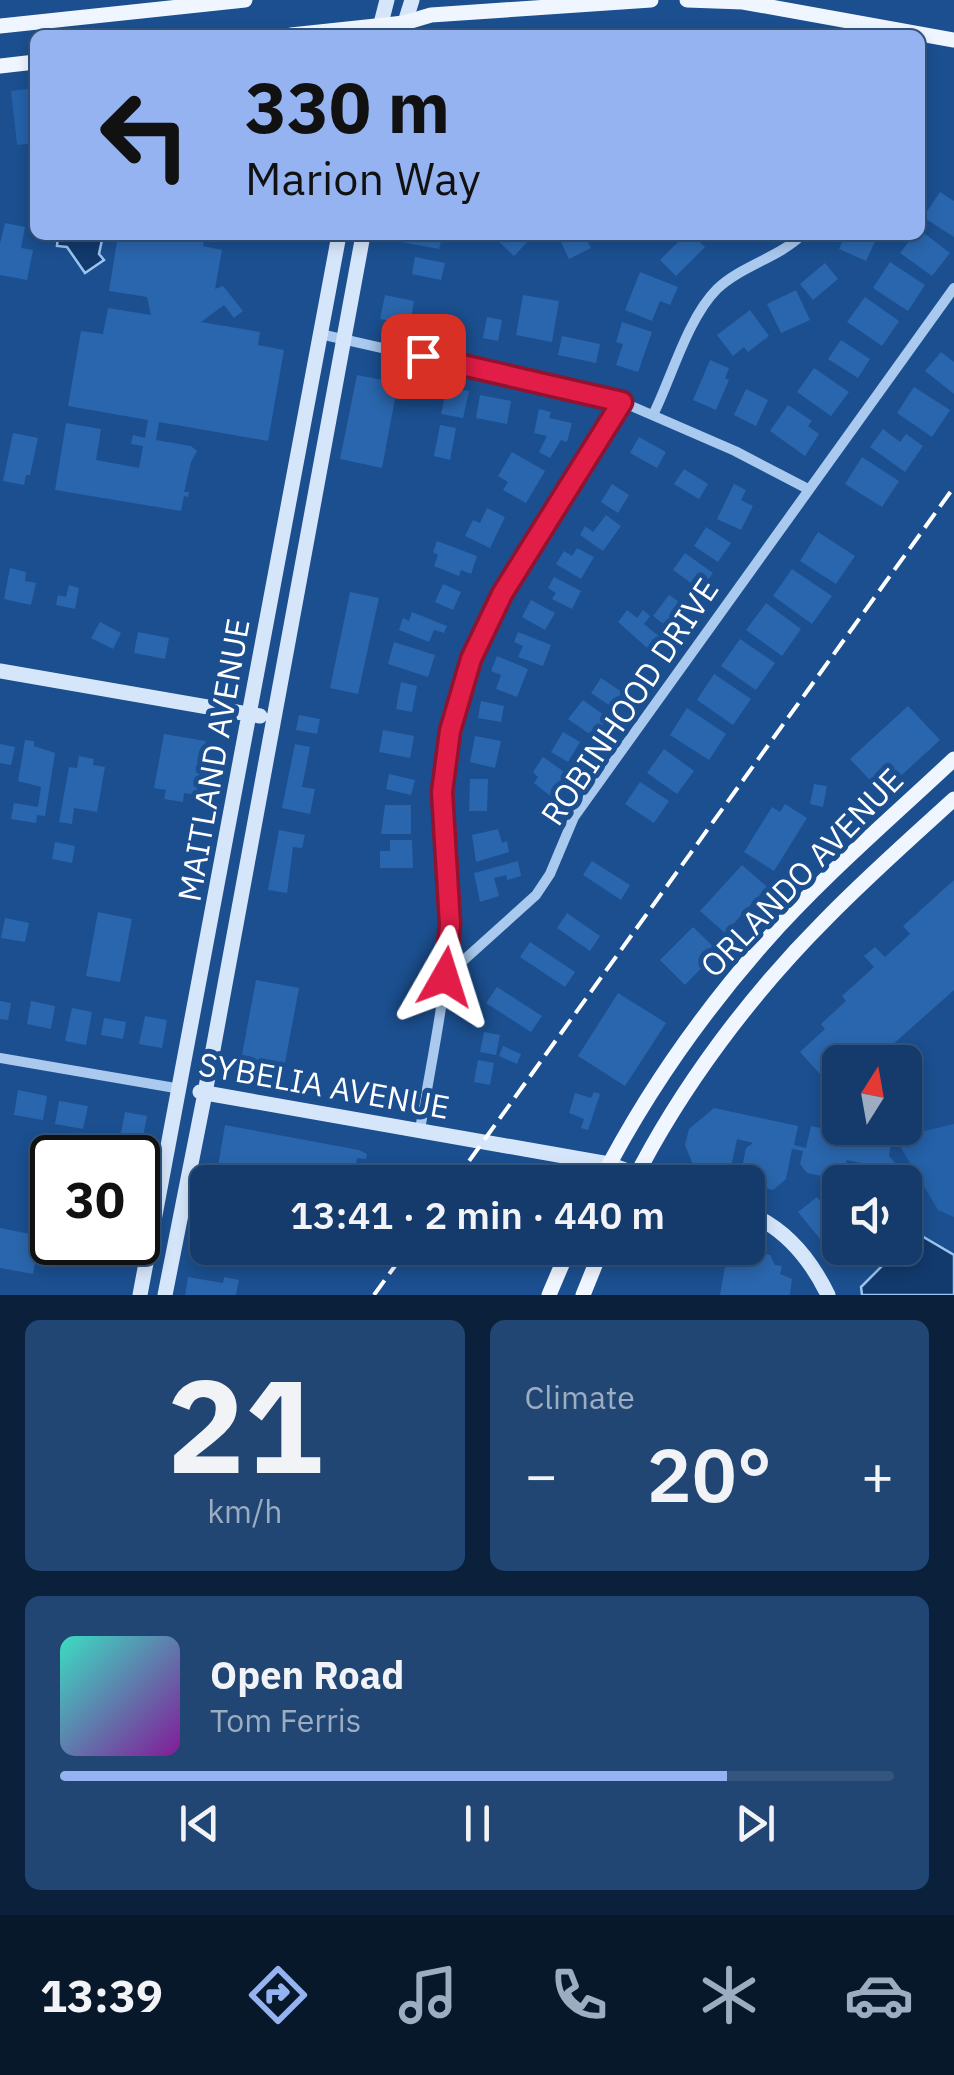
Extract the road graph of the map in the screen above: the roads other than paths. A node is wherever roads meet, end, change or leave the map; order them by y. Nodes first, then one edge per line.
1 (245, 0) edge
2 (387, 0) edge
3 (412, 0) edge
4 (651, 0) edge
5 (688, 0) edge
6 (0, 26) edge
7 (402, 29) edge
8 (379, 30) edge
9 (898, 30) edge
10 (925, 35) edge
11 (954, 40) edge
12 (30, 63) edge
13 (0, 66) edge
14 (338, 240) edge
15 (362, 240) edge
16 (797, 240) edge
17 (954, 288) edge
18 (320, 334) junction
19 (344, 340) junction
20 (622, 402) junction
21 (654, 414) junction
22 (808, 489) junction
23 (0, 671) edge
24 (250, 714) junction
25 (274, 718) junction
26 (954, 759) edge
27 (954, 799) edge
28 (445, 977) junction
29 (0, 1058) edge
30 (181, 1088) junction
31 (205, 1092) junction
32 (420, 1130) junction
33 (609, 1164) joint
34 (643, 1165) edge
35 (765, 1221) edge
36 (562, 1265) edge
37 (595, 1265) edge
38 (140, 1295) edge
39 (165, 1295) edge
40 (549, 1295) edge
41 (582, 1295) edge
42 (828, 1295) edge

1 - 6 main road
2 - 8 main road
3 - 7 main road
4 - 7 main road
5 - 9 main road
7 - 8 main road
10 - 11 main road
12 - 13 main road
14 - 18 main road, MAITLAND AVENUE
15 - 19 main road, MAITLAND AVENUE
16 - 21 street
17 - 22 street, ROBINHOOD DRIVE
18 - 19 street
18 - 24 main road, MAITLAND AVENUE
19 - 20 street
19 - 25 main road, MAITLAND AVENUE
20 - 21 street
20 - 28 street
21 - 22 street
22 - 28 street, ROBINHOOD DRIVE
23 - 24 main road
24 - 25 main road
24 - 30 main road, MAITLAND AVENUE
25 - 31 main road, MAITLAND AVENUE
26 - 33 main road, ORLANDO AVENUE
27 - 34 main road, ORLANDO AVENUE
28 - 32 street
29 - 30 street, SYBELIA AVENUE
30 - 31 main road, SYBELIA AVENUE
30 - 38 main road, MAITLAND AVENUE
31 - 32 main road, SYBELIA AVENUE
31 - 39 main road, MAITLAND AVENUE
32 - 33 main road, SYBELIA AVENUE
35 - 42 main road
36 - 40 main road
37 - 41 main road

